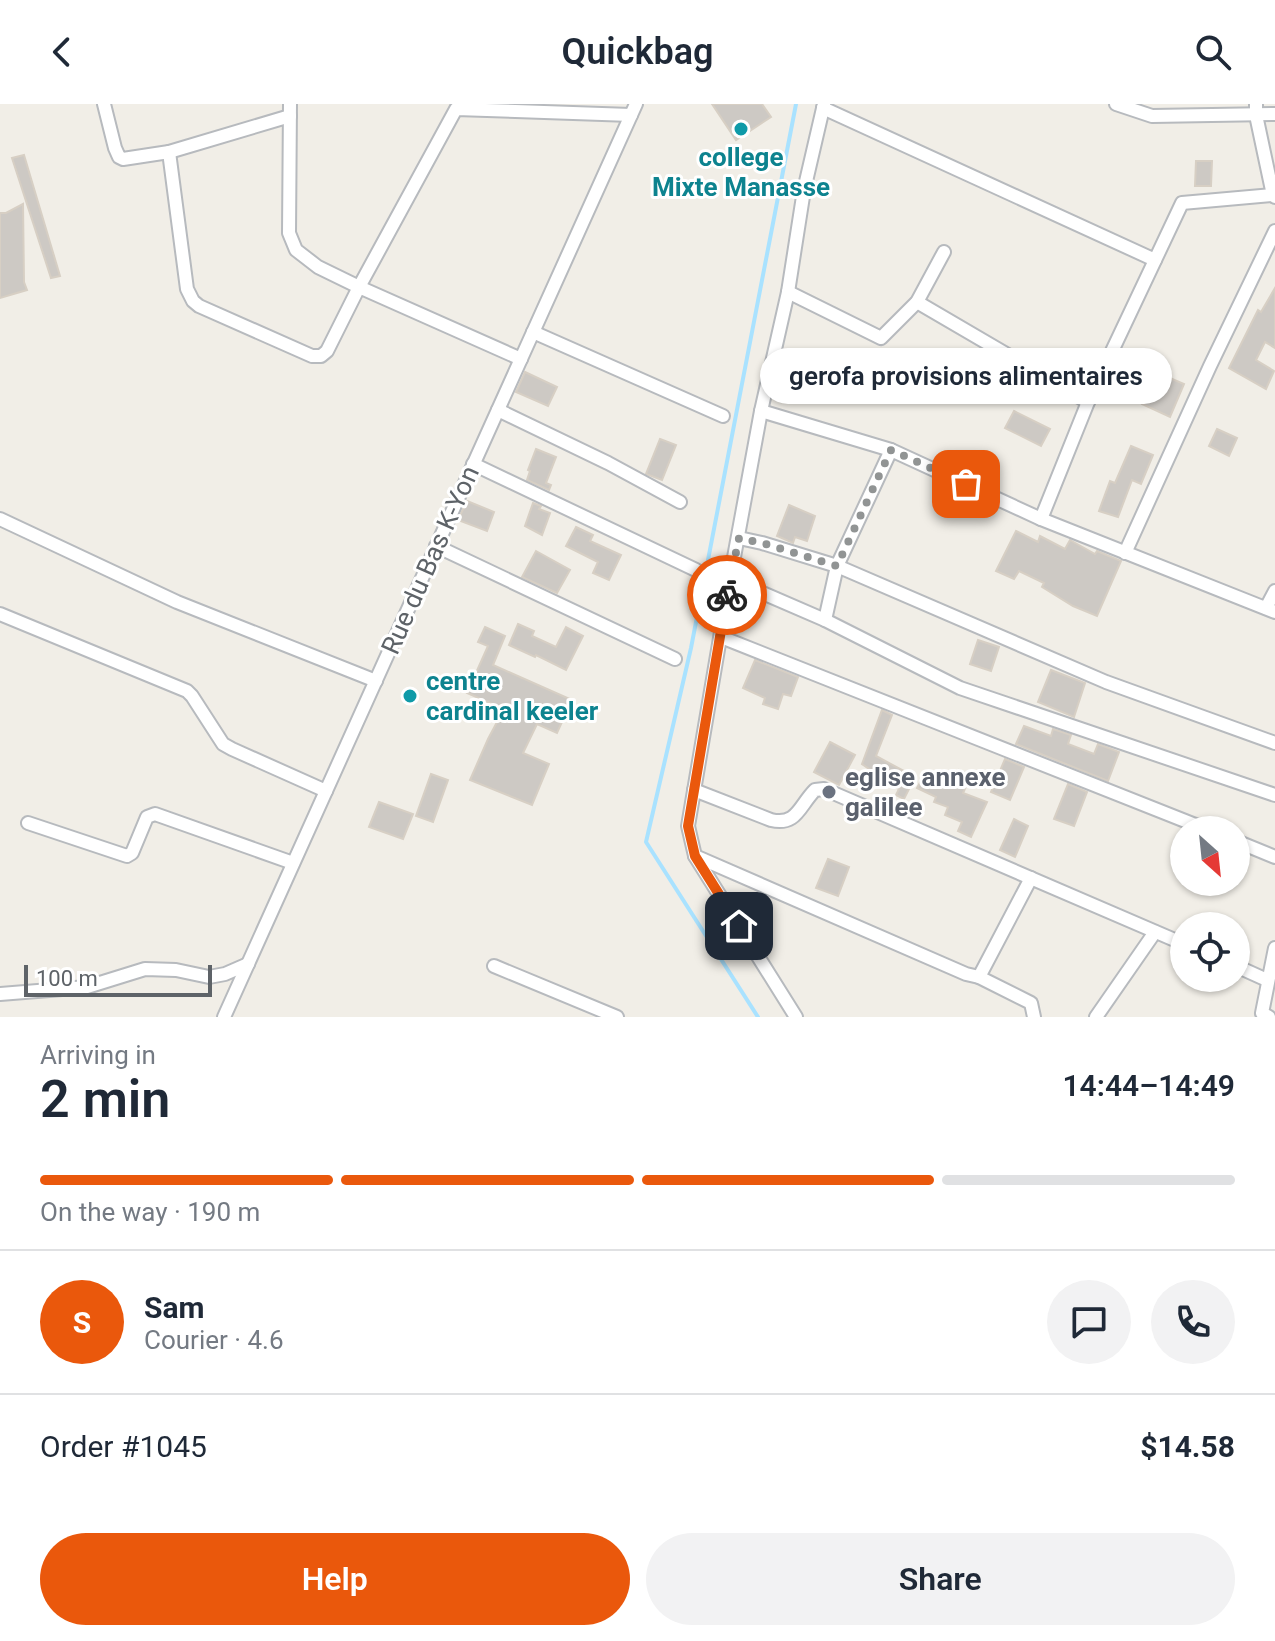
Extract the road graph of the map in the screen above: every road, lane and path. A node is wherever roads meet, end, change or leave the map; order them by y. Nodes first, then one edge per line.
1 (104, 104) edge
2 (1116, 104) edge
3 (823, 106) edge
4 (633, 109) edge
5 (290, 110) edge
6 (1256, 110) edge
7 (1275, 114) edge
8 (169, 152) junction
9 (1274, 196) edge
10 (1275, 231) edge
11 (944, 252) dead end
12 (1155, 260) junction
13 (359, 287) junction
14 (788, 292) junction
15 (917, 302) junction
16 (533, 332) junction
17 (521, 359) junction
18 (1088, 402) junction
19 (498, 410) junction
20 (761, 411) junction
21 (723, 416) dead end
22 (891, 450) junction
23 (473, 464) junction
24 (680, 502) dead end
25 (0, 519) edge
26 (1041, 519) junction
27 (739, 538) junction
28 (436, 546) junction
29 (1125, 553) junction
30 (837, 566) junction
31 (696, 570) dead end
32 (730, 579) junction
33 (1275, 591) edge
34 (1271, 610) edge
35 (0, 614) edge
36 (825, 620) junction
37 (721, 637) junction
38 (675, 659) dead end
39 (376, 681) junction
40 (1275, 743) edge
41 (694, 790) junction
42 (326, 791) junction
43 (1275, 795) edge
44 (1173, 816) edge
45 (28, 823) dead end
46 (1250, 847) edge
47 (695, 856) junction
48 (1275, 857) edge
49 (293, 863) junction
50 (1031, 878) junction
51 (1155, 932) junction
52 (1170, 938) edge
53 (1275, 948) edge
54 (248, 964) junction
55 (494, 966) dead end
56 (1250, 972) edge
57 (979, 977) junction
58 (1267, 980) junction
59 (0, 994) edge
60 (1263, 1016) edge
61 (224, 1017) edge
62 (617, 1017) edge
63 (796, 1017) edge
64 (1034, 1017) edge
65 (1096, 1017) edge

1 - 8 street
2 - 6 street
3 - 12 street
3 - 14 street
4 - 13 street
4 - 16 street, Rue du Bas K-Yon
5 - 8 street
5 - 13 street
6 - 7 street
6 - 9 street
8 - 13 street
9 - 12 street
10 - 29 street
11 - 15 street
12 - 18 street
13 - 17 street
14 - 15 street
14 - 20 street
15 - 18 street
16 - 17 street, Rue du Bas K-Yon
16 - 21 street
17 - 19 street, Rue du Bas K-Yon
18 - 26 street
19 - 23 street, Rue du Bas K-Yon
19 - 24 street
20 - 22 street
20 - 27 street
22 - 26 street
22 - 30 street
23 - 28 street, Rue du Bas K-Yon
23 - 31 street
25 - 39 street
26 - 29 street
27 - 30 street
27 - 32 street
28 - 38 street
28 - 39 street, Rue du Bas K-Yon
29 - 34 street
30 - 36 street
30 - 40 street
32 - 36 street
32 - 37 street
33 - 34 street
35 - 42 street
36 - 43 street
37 - 41 street
37 - 44 street
39 - 42 street, Rue du Bas K-Yon
41 - 47 street
41 - 50 street
42 - 49 street, Rue du Bas K-Yon
45 - 49 street
46 - 48 street
47 - 57 street
47 - 63 street
49 - 54 street, Rue du Bas K-Yon
50 - 51 street
50 - 57 street
51 - 52 street
51 - 65 street
53 - 58 street
54 - 59 street
54 - 61 street, Rue du Bas K-Yon
55 - 62 street
56 - 58 street
57 - 64 street
58 - 60 street

